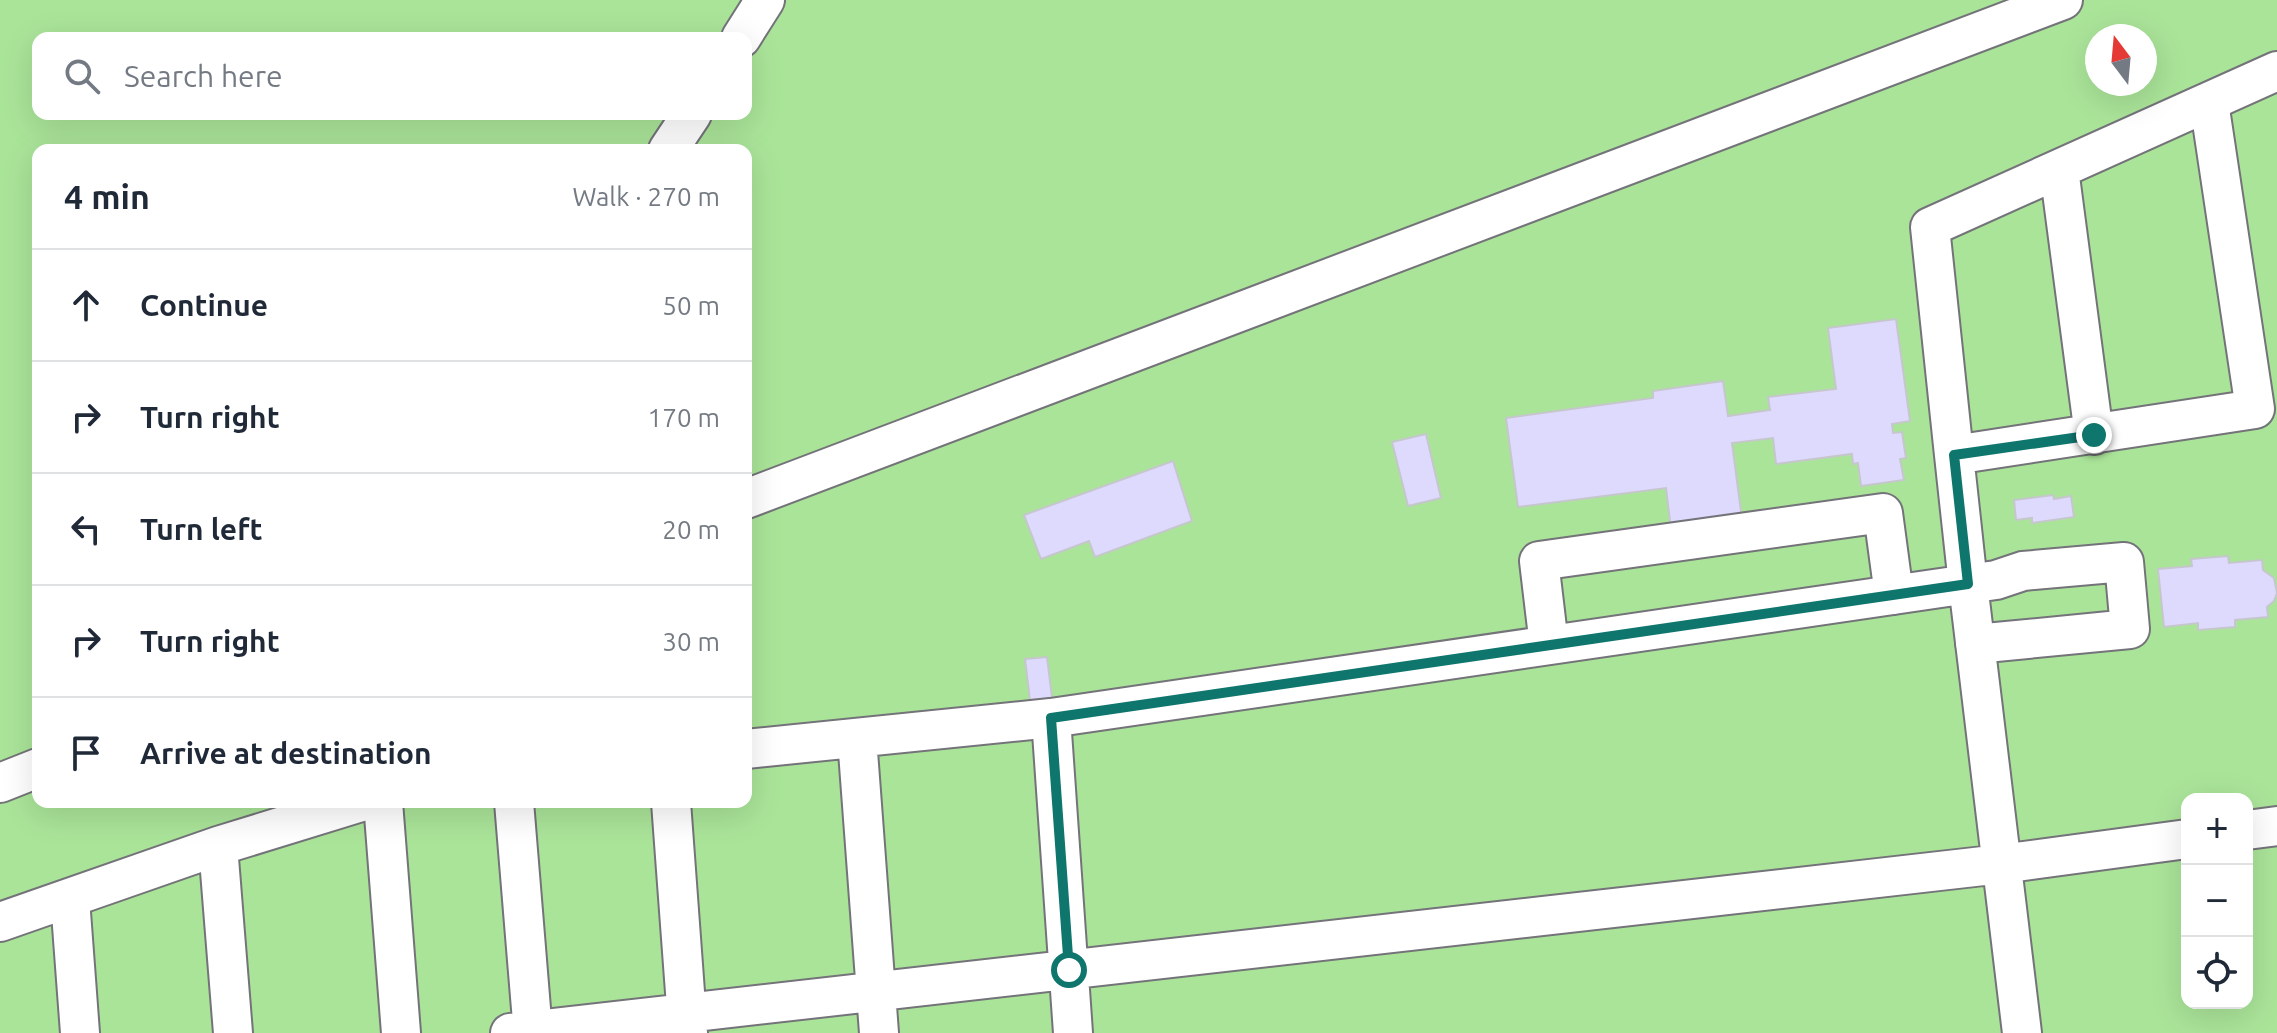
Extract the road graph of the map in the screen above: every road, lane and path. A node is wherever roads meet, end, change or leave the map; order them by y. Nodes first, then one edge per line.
1 (765, 0) edge
2 (2063, 0) edge
3 (745, 32) edge
4 (2277, 71) edge
5 (2209, 102) junction
6 (688, 120) edge
7 (672, 144) edge
8 (2059, 169) junction
9 (2094, 435) junction
10 (1954, 455) junction
11 (752, 497) edge
12 (1968, 584) junction
13 (1894, 595) junction
14 (1975, 644) junction
15 (1549, 645) junction
16 (1051, 718) junction
17 (857, 738) junction
18 (752, 748) edge
19 (32, 770) edge
20 (0, 783) edge
21 (342, 808) edge
22 (383, 808) edge
23 (514, 808) edge
24 (671, 808) edge
25 (2277, 826) edge
26 (2253, 829) edge
27 (2181, 840) edge
28 (218, 846) junction
29 (2001, 864) junction
30 (70, 899) junction
31 (0, 922) edge
32 (1069, 970) junction
33 (876, 991) junction
34 (687, 1023) edge
35 (525, 1032) edge
36 (80, 1033) edge
37 (233, 1033) edge
38 (401, 1033) edge
39 (879, 1033) edge
40 (1073, 1033) edge
41 (2022, 1033) edge

1 - 3 street
2 - 11 street
4 - 5 street
5 - 8 street
5 - 9 street
6 - 7 street
8 - 9 street
8 - 10 street
9 - 10 street
10 - 12 street
12 - 13 street
12 - 14 street
12 - 14 street
13 - 15 street
13 - 15 street
14 - 29 street
15 - 16 street
16 - 17 street
16 - 32 street
17 - 18 street
17 - 33 street
19 - 20 street
21 - 28 street
22 - 38 street
23 - 35 street
24 - 34 street
25 - 26 street
27 - 29 street
28 - 30 street
28 - 37 street
29 - 32 street
29 - 41 street
30 - 31 street
30 - 36 street
32 - 33 street
32 - 40 street
33 - 34 street
33 - 39 street
34 - 35 street

